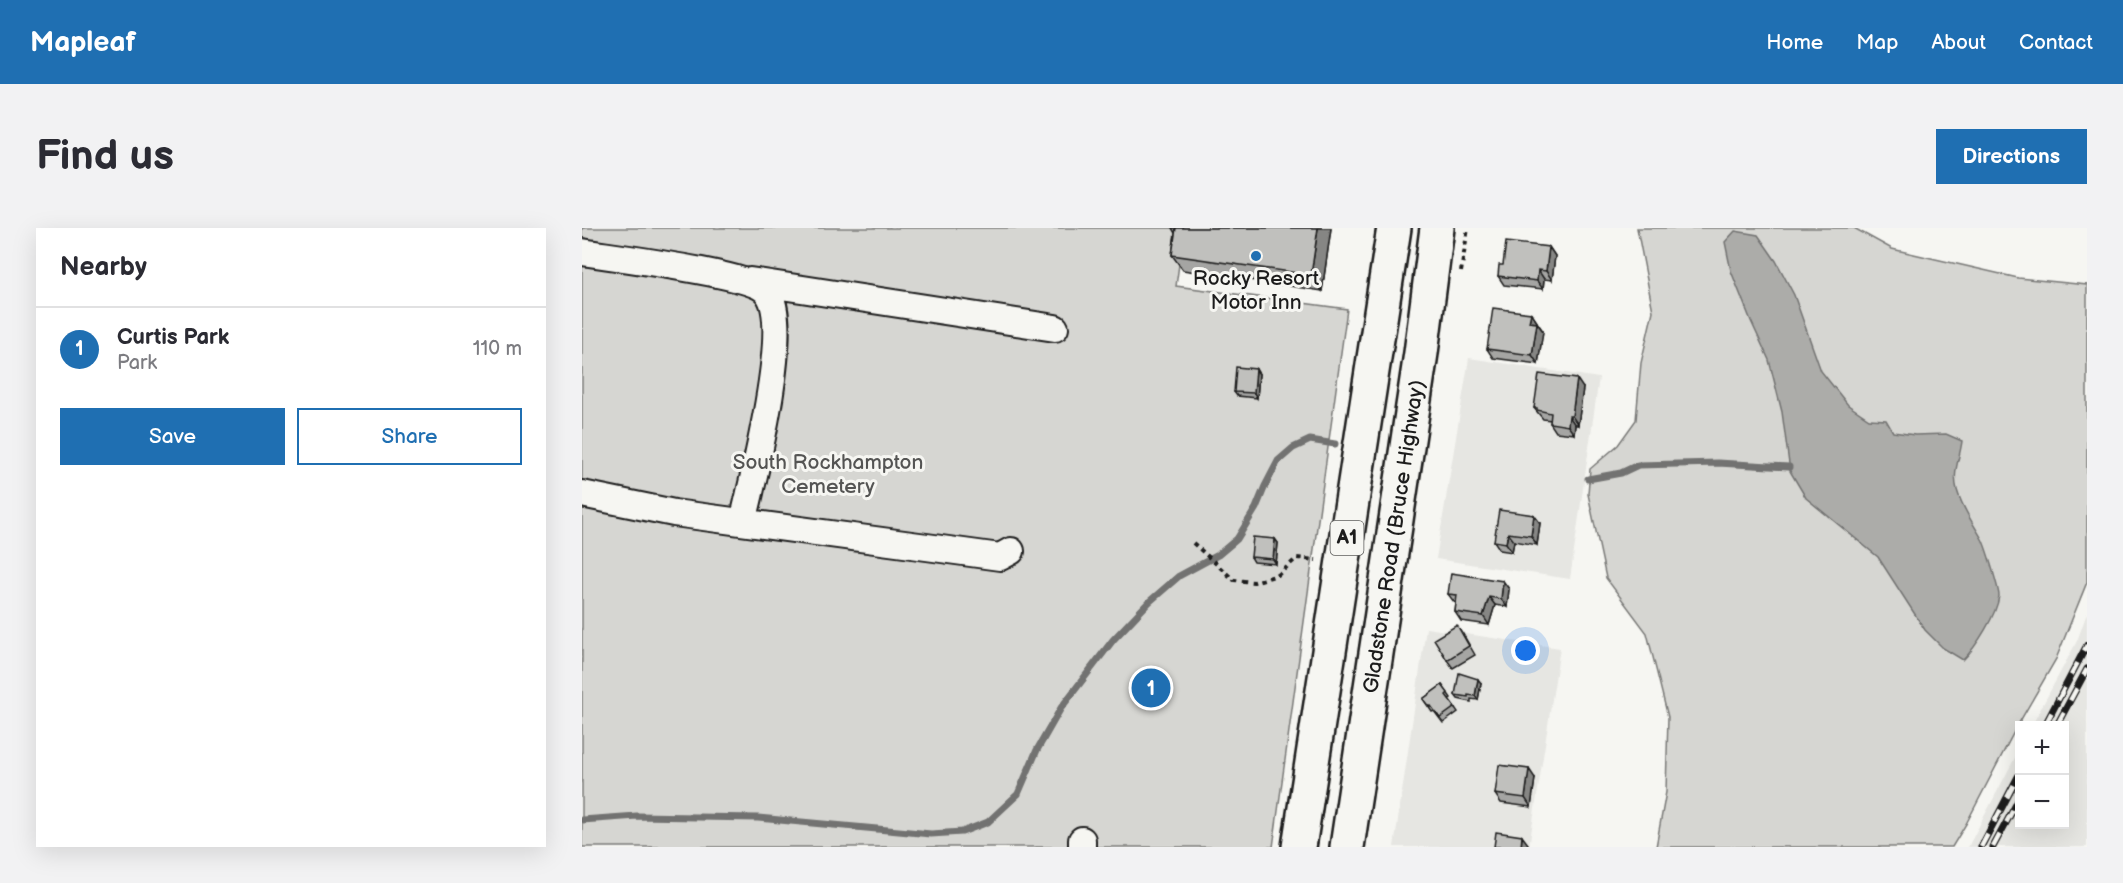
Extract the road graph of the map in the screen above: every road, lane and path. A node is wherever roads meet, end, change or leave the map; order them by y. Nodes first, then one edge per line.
1 (1394, 228) edge
2 (1437, 228) edge
3 (582, 252) edge
4 (744, 280) junction
5 (1055, 328) dead end
6 (582, 494) edge
7 (743, 522) junction
8 (1193, 543) dead end
9 (1011, 551) dead end
10 (1323, 561) dead end
11 (1299, 847) edge
12 (1347, 847) edge

1 - 11 highway, A1
2 - 12 highway, Gladstone Road (Bruce Highway) / A1
3 - 4 lane
4 - 5 lane
4 - 7 lane
6 - 7 lane
7 - 9 lane
8 - 10 path

